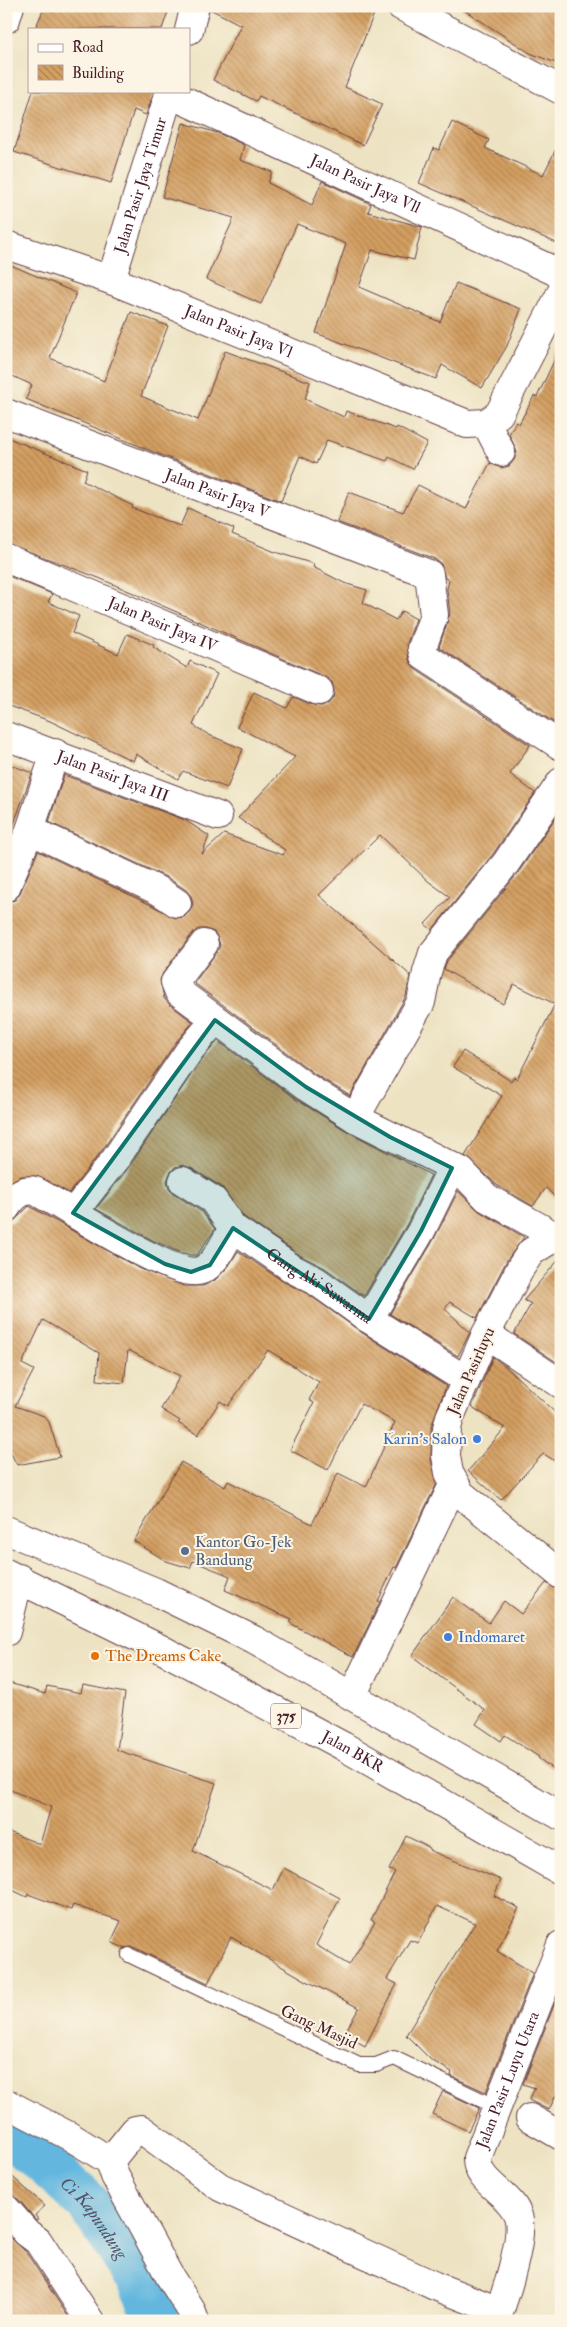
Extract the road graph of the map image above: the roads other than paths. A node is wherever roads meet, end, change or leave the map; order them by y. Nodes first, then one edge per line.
1 (10, 6) edge
2 (195, 6) edge
3 (400, 6) edge
4 (6, 19) edge
5 (190, 28) edge
6 (561, 90) edge
7 (170, 92) edge
8 (6, 246) edge
9 (561, 274) edge
10 (111, 280) junction
11 (561, 293) edge
12 (6, 413) edge
13 (476, 423) junction
14 (502, 452) dead end
15 (6, 558) edge
16 (319, 691) dead end
17 (6, 736) edge
18 (561, 746) edge
19 (55, 754) junction
20 (561, 782) edge
21 (218, 816) dead end
22 (30, 830) junction
23 (6, 887) edge
24 (177, 903) dead end
25 (204, 944) dead end
26 (215, 1020) junction
27 (355, 1118) junction
28 (452, 1168) junction
29 (183, 1181) dead end
30 (6, 1208) edge
31 (73, 1213) junction
32 (233, 1228) junction
33 (558, 1234) edge
34 (369, 1319) junction
35 (486, 1334) junction
36 (466, 1380) junction
37 (561, 1384) edge
38 (454, 1483) junction
39 (6, 1530) edge
40 (12, 1575) edge
41 (561, 1575) edge
42 (6, 1632) edge
43 (352, 1696) junction
44 (561, 1816) edge
45 (561, 1871) edge
46 (561, 1945) edge
47 (129, 1955) dead end
48 (6, 2102) edge
49 (496, 2108) junction
50 (530, 2118) dead end
51 (561, 2136) edge
52 (110, 2161) junction
53 (6, 2209) edge
54 (498, 2316) edge
55 (90, 2321) edge
56 (195, 2321) edge

1 - 4 street
2 - 5 street
3 - 6 street
7 - 9 street, Jalan Pasir Jaya Vll
7 - 10 street, Jalan Pasir Jaya Timur
8 - 10 street, Jalan Pasir Jaya Vl
10 - 13 street, Jalan Pasir Jaya Vl
11 - 13 street
12 - 18 street, Jalan Pasir Jaya V
13 - 14 street
15 - 16 street, Jalan Pasir Jaya IV
17 - 19 street, Jalan Pasir Jaya III
19 - 21 street, Jalan Pasir Jaya III
19 - 22 street
20 - 27 street
22 - 23 street
22 - 24 street
25 - 26 street
26 - 27 street
26 - 31 street
27 - 28 street
28 - 33 street
28 - 34 street
29 - 32 street, Gang Aki Suwarma
30 - 31 street
31 - 32 street
32 - 34 street, Gang Aki Suwarma
33 - 35 street, Jalan Pasirluyu
34 - 36 street, Gang Aki Suwarma
35 - 36 street, Jalan Pasirluyu
35 - 37 street
36 - 38 street, Jalan Pasirluyu
38 - 41 street, Jalan Pasirluyu
38 - 43 street
39 - 43 street
40 - 42 street
40 - 45 street, Jalan BKR / 375
43 - 44 street
46 - 49 street, Jalan Pasir Luyu Utara
47 - 49 lane, Gang Masjid
48 - 52 street
49 - 54 street, Jalan Pasir Luyu Utara
50 - 51 street
52 - 54 street
52 - 56 street
53 - 55 street

